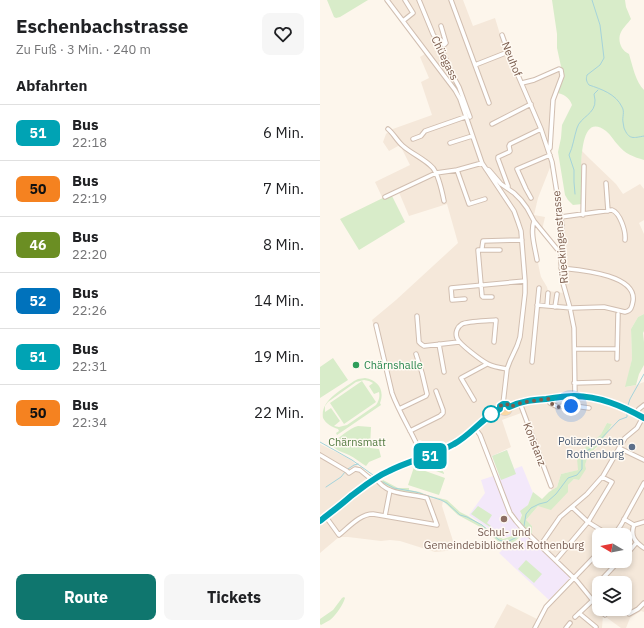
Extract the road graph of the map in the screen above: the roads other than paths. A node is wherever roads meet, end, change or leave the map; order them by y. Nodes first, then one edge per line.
1 (387, 0) edge
2 (405, 0) edge
3 (419, 0) edge
4 (451, 0) edge
5 (403, 21) junction
6 (440, 26) dead end
7 (502, 35) dead end
8 (437, 41) junction
9 (508, 52) junction
10 (475, 65) junction
11 (453, 76) junction
12 (448, 80) junction
13 (522, 83) junction
14 (489, 102) dead end
15 (531, 104) junction
16 (468, 117) junction
17 (492, 124) dead end
18 (388, 129) dead end
19 (541, 129) junction
20 (472, 136) junction
21 (414, 138) dead end
22 (450, 143) dead end
23 (548, 150) junction
24 (550, 154) junction
25 (482, 163) junction
26 (584, 166) dead end
27 (485, 169) junction
28 (457, 170) junction
29 (436, 173) junction
30 (606, 183) dead end
31 (508, 188) junction
32 (384, 197) dead end
33 (531, 198) dead end
34 (485, 199) dead end
35 (444, 201) dead end
36 (608, 211) junction
37 (583, 215) junction
38 (561, 218) junction
39 (534, 221) junction
40 (522, 240) junction
41 (625, 240) dead end
42 (482, 248) dead end
43 (500, 250) dead end
44 (561, 251) junction
45 (536, 260) dead end
46 (561, 268) junction
47 (525, 281) junction
48 (481, 286) junction
49 (539, 288) dead end
50 (548, 293) dead end
51 (557, 294) dead end
52 (492, 297) dead end
53 (465, 299) dead end
54 (537, 305) junction
55 (547, 306) junction
56 (555, 307) junction
57 (570, 308) junction
58 (618, 314) dead end
59 (417, 316) dead end
60 (376, 325) dead end
61 (459, 342) junction
62 (494, 342) dead end
63 (439, 344) junction
64 (575, 349) junction
65 (617, 349) junction
66 (416, 354) dead end
67 (617, 359) dead end
68 (532, 362) dead end
69 (487, 364) junction
70 (506, 369) junction
71 (444, 372) dead end
72 (609, 382) dead end
73 (574, 383) junction
74 (436, 391) dead end
75 (575, 396) junction
76 (549, 399) junction
77 (474, 400) dead end
78 (520, 403) junction
79 (503, 404) junction
80 (644, 405) edge
81 (509, 407) junction
82 (589, 408) dead end
83 (399, 409) junction
84 (500, 409) junction
85 (636, 414) junction
86 (644, 418) edge
87 (475, 428) junction
88 (410, 431) junction
89 (619, 448) junction
90 (320, 455) edge
91 (425, 457) junction
92 (644, 460) edge
93 (602, 477) junction
94 (374, 479) junction
95 (644, 483) edge
96 (552, 486) dead end
97 (390, 490) junction
98 (572, 507) junction
99 (326, 516) junction
100 (386, 516) junction
101 (624, 519) junction
102 (320, 521) edge
103 (588, 522) junction
104 (644, 522) edge
105 (634, 525) junction
106 (597, 528) edge
107 (618, 528) edge
108 (637, 542) junction
109 (540, 546) junction
110 (632, 548) edge
111 (644, 548) edge
112 (592, 559) edge
113 (556, 560) junction
114 (612, 568) edge
115 (605, 576) edge
116 (574, 578) junction
117 (592, 601) joint
118 (644, 602) edge
119 (632, 612) edge
120 (579, 613) junction
121 (575, 617) dead end
122 (570, 623) dead end
123 (596, 627) dead end
124 (535, 628) edge
125 (566, 628) edge

1 - 5 street
2 - 5 street
3 - 8 street, Chüegass
4 - 10 street
5 - 12 street
6 - 8 street
7 - 9 street, Neuhof
8 - 11 street, Chüegass
9 - 10 street
9 - 13 street, Neuhof
10 - 14 street
11 - 12 street
11 - 16 street, Chüegass
12 - 16 street
13 - 15 street, Rüeckingenstrasse
13 - 23 street
15 - 17 street
15 - 19 street, Rüeckingenstrasse
16 - 20 street
16 - 21 street
18 - 29 street
19 - 23 street, Rüeckingenstrasse
19 - 31 street
20 - 22 street
20 - 25 street
23 - 24 street, Rüeckingenstrasse
24 - 33 street
24 - 38 street, Rüeckingenstrasse
25 - 27 street
25 - 28 street
26 - 37 street
27 - 31 street
27 - 40 street
28 - 29 street
28 - 34 street
29 - 32 street
29 - 35 street
30 - 36 street
31 - 39 street
36 - 37 street
36 - 41 street
37 - 38 street
38 - 44 street, Rüeckingenstrasse
39 - 44 street
39 - 45 street
40 - 42 street
40 - 47 street
43 - 48 street
44 - 46 street, Rüeckingenstrasse
46 - 57 street, Rüeckingenstrasse
46 - 57 street
47 - 48 street
47 - 70 street
48 - 52 street
48 - 53 street
49 - 54 street
50 - 55 street
51 - 56 street
54 - 55 street
54 - 68 street
55 - 56 street
56 - 57 street
57 - 64 street, Rüeckingenstrasse
58 - 65 street
59 - 63 street
60 - 83 street
61 - 62 street
61 - 63 street
61 - 69 street
63 - 71 street
64 - 65 street
64 - 73 street, Rüeckingenstrasse
65 - 67 street
66 - 83 street
69 - 70 street
69 - 77 street
70 - 79 street
72 - 73 street
73 - 75 street, Rüeckingenstrasse
74 - 88 street
75 - 76 main road
75 - 85 main road
76 - 78 main road
76 - 82 street
78 - 81 main road
78 - 96 street, Konstanz
79 - 81 main road
79 - 84 main road
80 - 85 street
81 - 84 main road
83 - 88 street
84 - 87 main road
85 - 86 main road
86 - 89 street
87 - 91 main road
87 - 109 street
88 - 91 street
89 - 92 street
89 - 93 street
90 - 94 street
91 - 94 main road
93 - 98 street
93 - 103 street
94 - 97 street
94 - 99 main road
95 - 101 street
97 - 100 street
97 - 100 street
98 - 103 street
98 - 109 street
99 - 100 street
99 - 102 main road
101 - 105 street
101 - 107 street
103 - 106 street
103 - 113 street
104 - 105 street
105 - 108 street
108 - 110 street
108 - 111 street
109 - 113 street
112 - 116 street
113 - 116 street
114 - 115 street
116 - 117 street
116 - 124 street
117 - 120 street
118 - 119 street
120 - 121 street
120 - 123 street
122 - 125 street

